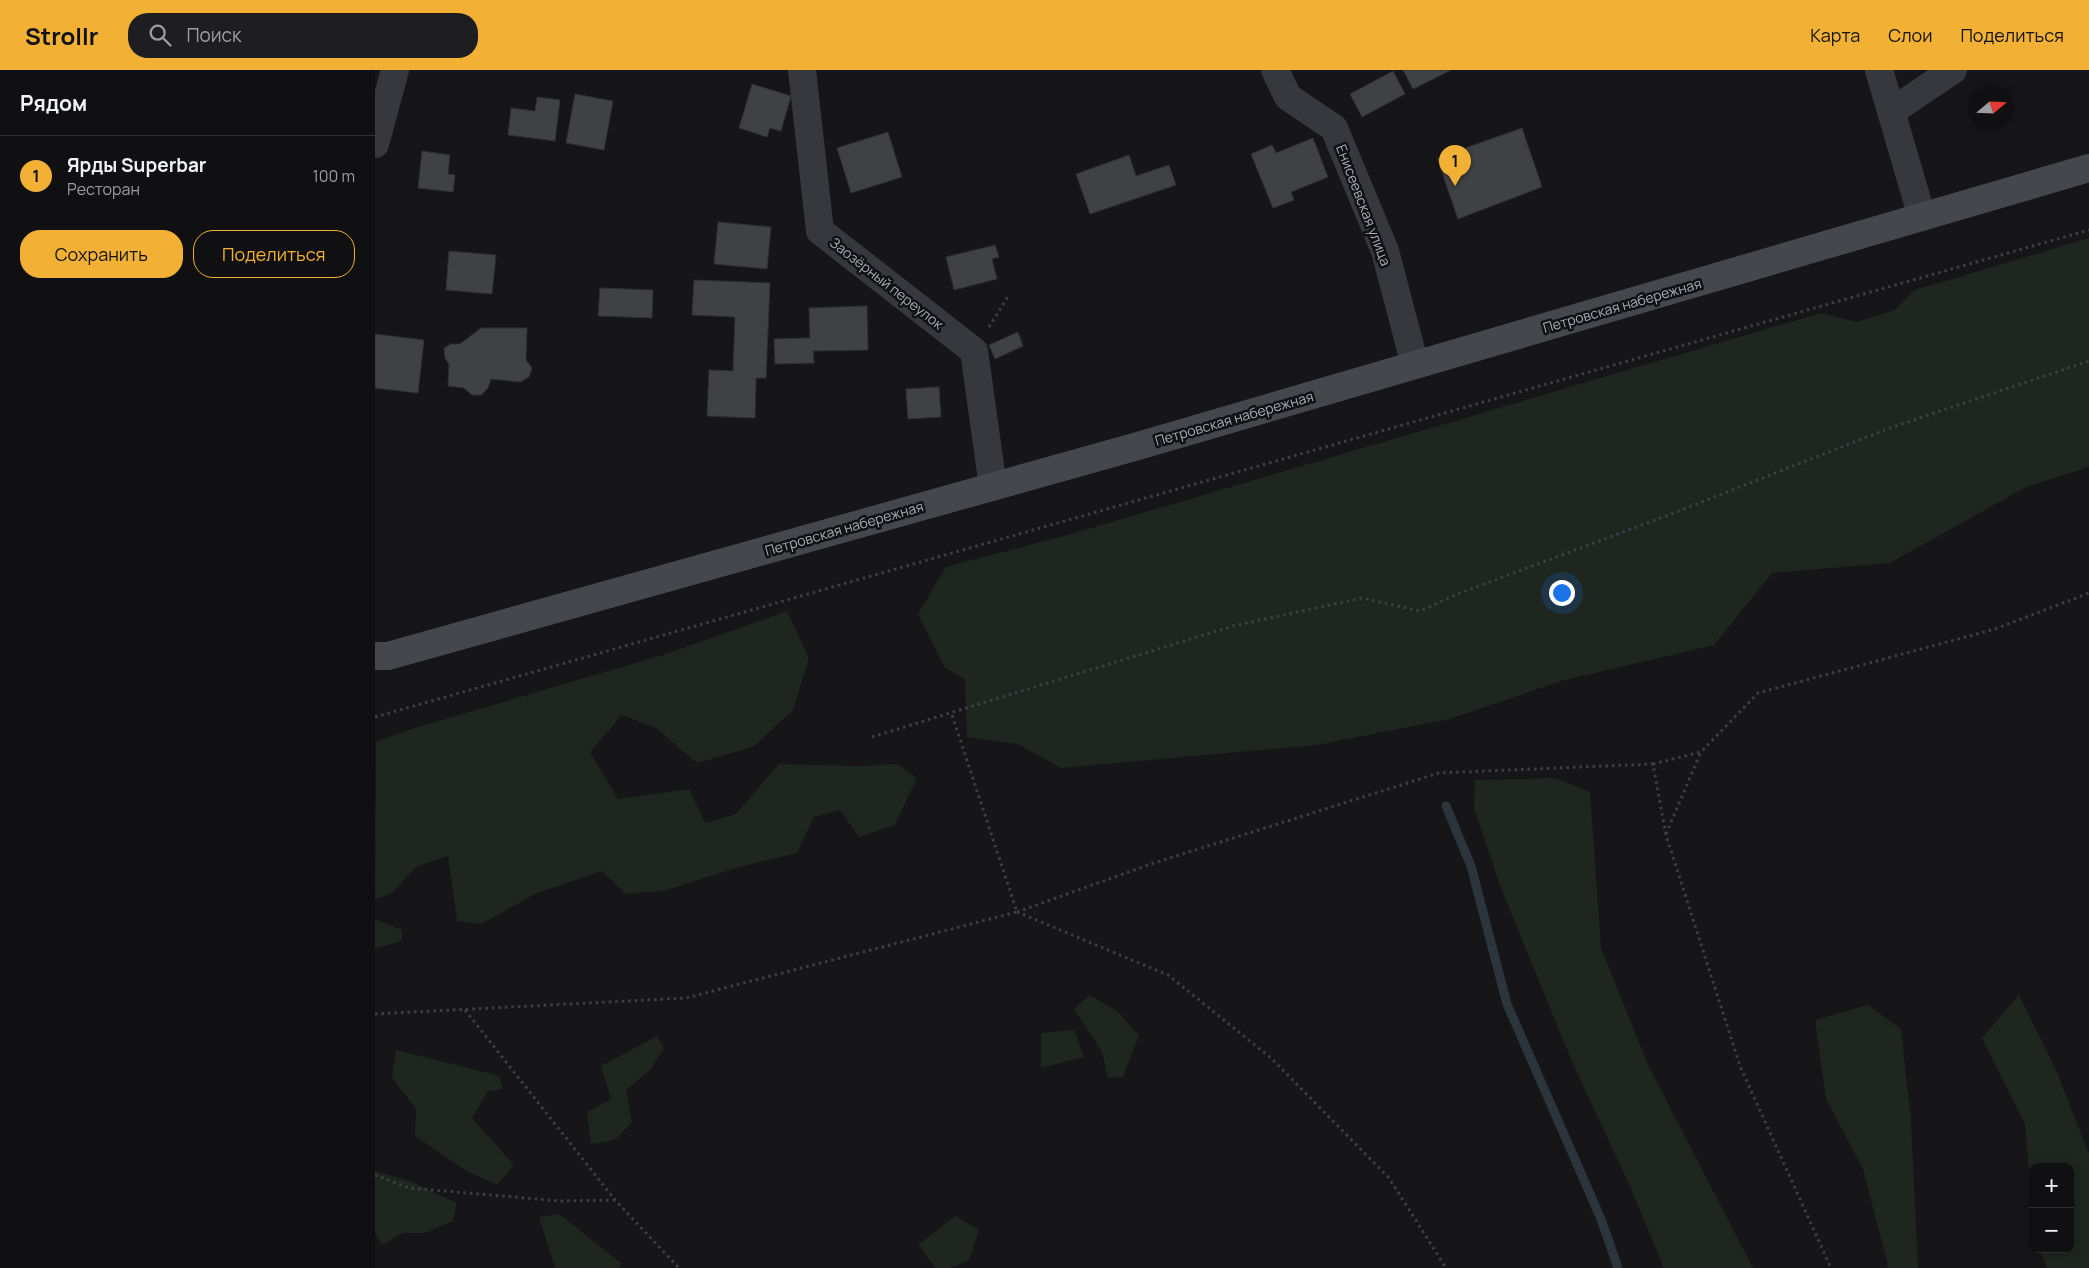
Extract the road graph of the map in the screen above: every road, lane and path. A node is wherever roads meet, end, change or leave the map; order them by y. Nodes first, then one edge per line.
1 (395, 70) edge
2 (802, 70) edge
3 (1275, 70) edge
4 (1879, 70) edge
5 (1953, 70) edge
6 (1891, 112) junction
7 (375, 144) edge
8 (2089, 168) edge
9 (1922, 217) junction
10 (2089, 230) edge
11 (1009, 294) dead end
12 (974, 351) junction
13 (2089, 361) edge
14 (1415, 365) junction
15 (993, 487) junction
16 (2089, 593) edge
17 (375, 656) edge
18 (951, 712) junction
19 (375, 718) edge
20 (873, 737) dead end
21 (1701, 752) junction
22 (1653, 764) junction
23 (1666, 835) junction
24 (1017, 912) junction
25 (465, 1009) junction
26 (375, 1014) edge
27 (375, 1175) edge
28 (615, 1200) junction
29 (679, 1268) edge
30 (1446, 1268) edge
31 (1831, 1268) edge

1 - 7 street
2 - 12 street, Заозёрный переулок
3 - 14 street, Енисеевская улица
4 - 6 street
5 - 6 street
6 - 9 street
8 - 9 main road, Петровская набережная
9 - 14 main road, Петровская набережная
10 - 19 path
11 - 12 path
12 - 15 street
13 - 18 path
14 - 15 main road, Петровская набережная
15 - 17 main road, Петровская набережная
16 - 21 path
18 - 20 path
18 - 24 path
21 - 22 path
21 - 23 path
22 - 23 path
22 - 24 path
23 - 31 path
24 - 25 path
24 - 30 path
25 - 26 path
25 - 28 path
27 - 28 path
28 - 29 path

